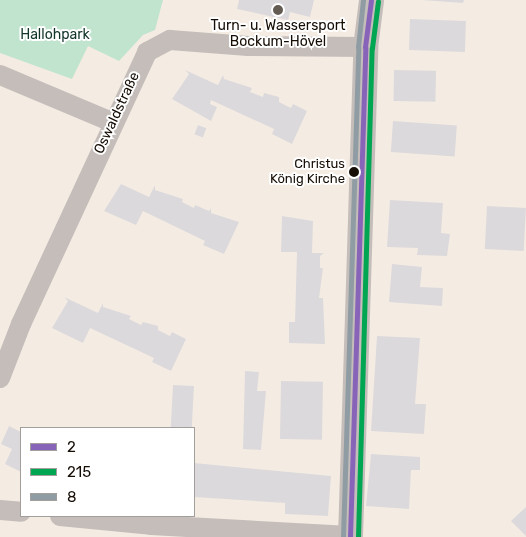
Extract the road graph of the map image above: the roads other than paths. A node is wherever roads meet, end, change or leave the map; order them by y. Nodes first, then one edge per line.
1 (371, 0) edge
2 (365, 47) junction
3 (0, 75) edge
4 (112, 122) junction
5 (0, 378) edge
6 (0, 510) edge
7 (20, 512) edge
8 (70, 517) edge
9 (350, 536) edge

1 - 2 street
2 - 4 street, Oswaldstraße
2 - 9 street
3 - 4 street
4 - 5 street, Oswaldstraße
6 - 7 street
8 - 9 street

